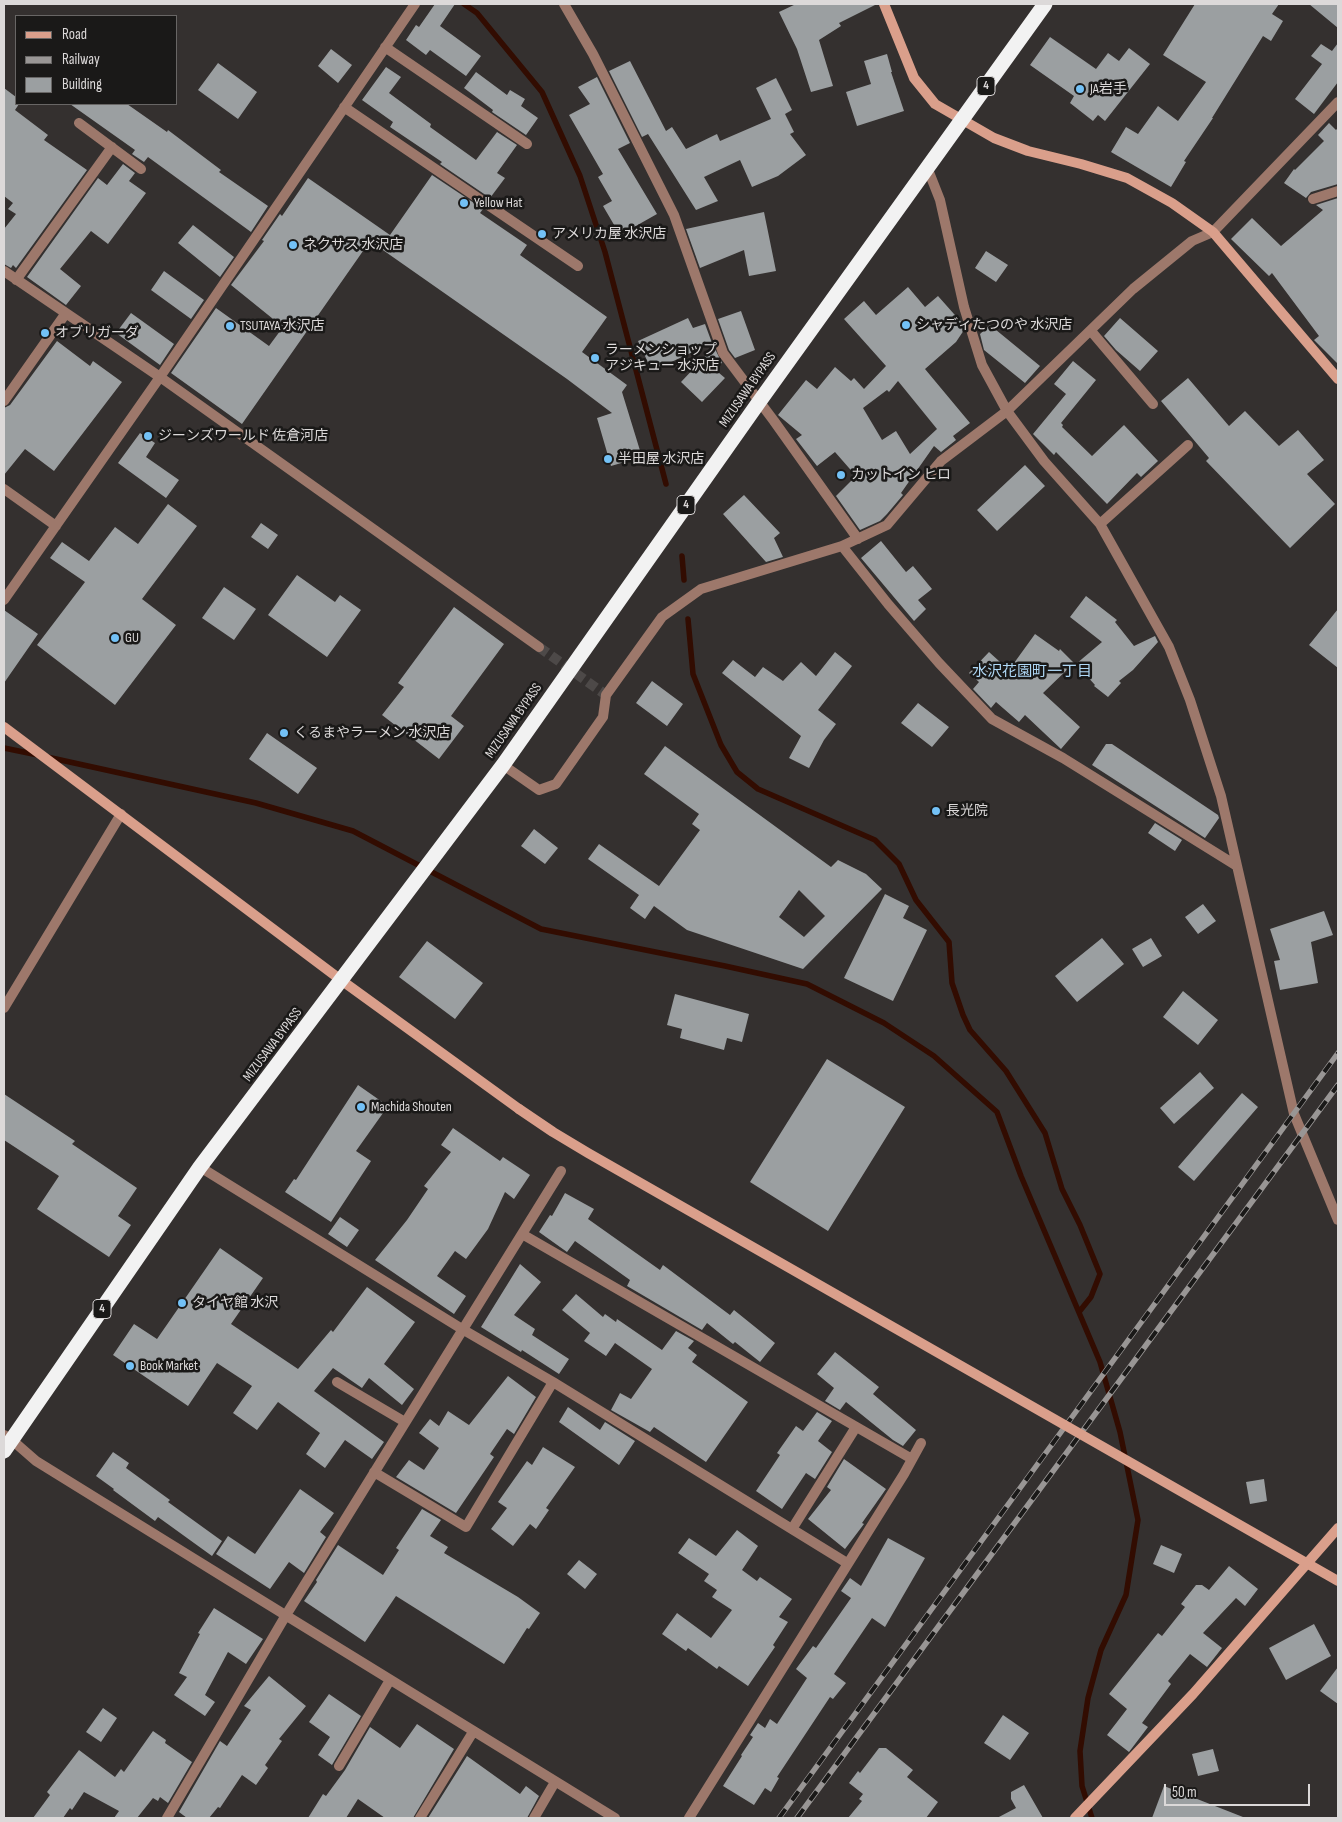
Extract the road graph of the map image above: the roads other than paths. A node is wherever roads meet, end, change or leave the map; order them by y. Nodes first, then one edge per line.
1 (415, 4) edge
2 (564, 4) edge
3 (884, 4) edge
4 (1045, 4) edge
5 (385, 48) junction
6 (1338, 102) edge
7 (344, 107) junction
8 (962, 120) junction
9 (79, 123) dead end
10 (527, 144) dead end
11 (112, 147) junction
12 (927, 167) junction
13 (141, 169) dead end
14 (1338, 192) edge
15 (1312, 198) dead end
16 (1214, 232) junction
17 (578, 266) dead end
18 (4, 271) edge
19 (16, 280) junction
20 (66, 313) junction
21 (1091, 331) junction
22 (160, 377) junction
23 (1338, 379) edge
24 (4, 401) edge
25 (759, 402) junction
26 (1153, 404) dead end
27 (1007, 411) junction
28 (1188, 446) dead end
29 (4, 489) edge
30 (1100, 524) junction
31 (56, 526) junction
32 (858, 539) junction
33 (842, 546) junction
34 (4, 600) edge
35 (539, 648) tunnel mouth
36 (4, 726) edge
37 (503, 765) junction
38 (121, 814) junction
39 (1237, 866) junction
40 (340, 980) junction
41 (4, 1008) edge
42 (200, 1166) junction
43 (561, 1171) dead end
44 (1338, 1220) edge
45 (522, 1234) junction
46 (462, 1329) junction
47 (337, 1382) dead end
48 (553, 1382) junction
49 (405, 1422) junction
50 (856, 1427) junction
51 (6, 1442) edge
52 (921, 1443) dead end
53 (912, 1459) junction
54 (374, 1472) junction
55 (1338, 1528) edge
56 (792, 1529) junction
57 (847, 1563) junction
58 (1338, 1582) edge
59 (286, 1615) junction
60 (390, 1680) junction
61 (473, 1732) junction
62 (339, 1766) dead end
63 (555, 1782) junction
64 (167, 1818) edge
65 (420, 1818) edge
66 (534, 1818) edge
67 (615, 1818) edge
68 (689, 1818) edge
69 (1075, 1818) edge

1 - 5 street
2 - 25 street
3 - 8 street
4 - 8 highway, MIZUSAWA BYPASS / 4
5 - 7 street
5 - 10 street
6 - 16 street
7 - 17 street
7 - 22 street
8 - 12 highway, MIZUSAWA BYPASS / 4
8 - 16 street
9 - 11 street
11 - 13 street
11 - 19 street
12 - 25 highway, MIZUSAWA BYPASS / 4
12 - 27 street
14 - 15 street
16 - 21 street
16 - 23 street
18 - 19 street
19 - 20 street
20 - 22 street
20 - 24 street
21 - 26 street
21 - 27 street
22 - 31 street
22 - 35 street
25 - 32 street
25 - 37 highway, MIZUSAWA BYPASS / 4
27 - 30 street
27 - 32 street
28 - 30 street
29 - 31 street
30 - 39 street
31 - 34 street
32 - 33 street
33 - 37 street
33 - 39 street
36 - 38 street
37 - 40 highway, MIZUSAWA BYPASS / 4
38 - 40 street
38 - 41 street
39 - 44 street
40 - 42 highway, MIZUSAWA BYPASS / 4
40 - 58 street, bridge
42 - 46 street
42 - 51 highway, MIZUSAWA BYPASS / 4
43 - 45 street
45 - 46 street
45 - 50 street
46 - 48 street
46 - 49 street
47 - 49 street
48 - 54 street
48 - 56 street
49 - 54 street
50 - 53 street
50 - 56 street
51 - 59 street
52 - 53 street
53 - 57 street
54 - 59 street
55 - 69 street
56 - 57 street
57 - 68 street
59 - 60 street
59 - 64 street
60 - 61 street
60 - 62 street
61 - 63 street
61 - 65 street
63 - 66 street
63 - 67 street

